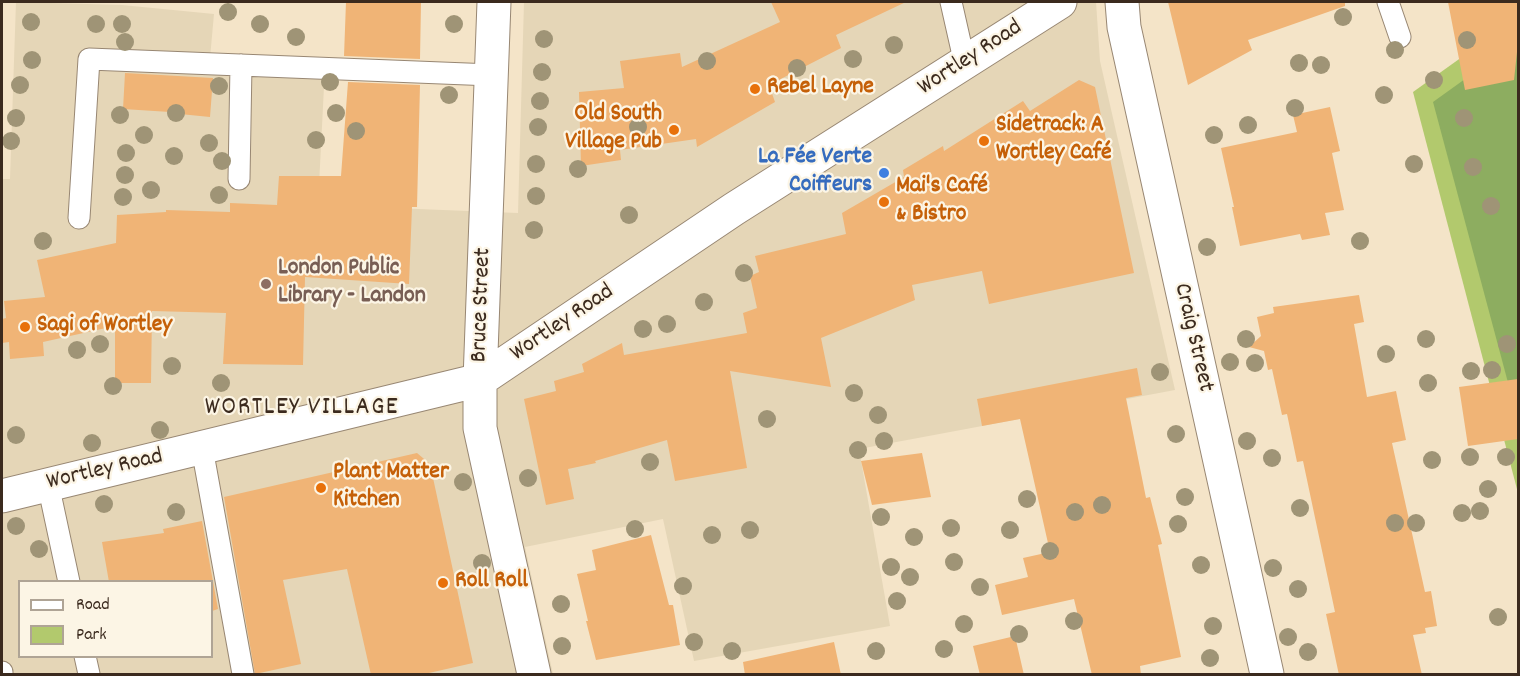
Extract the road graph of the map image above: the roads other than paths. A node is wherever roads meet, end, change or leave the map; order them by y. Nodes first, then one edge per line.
1 (495, 2) edge
2 (951, 2) edge
3 (1122, 2) edge
4 (1388, 2) edge
5 (1055, 3) edge
6 (1400, 38) dead end
7 (965, 64) junction
8 (241, 65) junction
9 (492, 75) junction
10 (239, 179) dead end
11 (79, 218) dead end
12 (480, 380) junction
13 (202, 448) junction
14 (48, 484) junction
15 (2, 496) edge
16 (69, 580) edge
17 (85, 658) edge
18 (89, 675) edge
19 (243, 675) edge
20 (534, 675) edge
21 (1267, 675) edge

1 - 9 street, Bruce Street
2 - 7 lane
3 - 21 street, Craig Street
4 - 6 lane
5 - 7 street, Wortley Road
7 - 12 street, Wortley Road
8 - 9 lane
8 - 10 lane
8 - 11 lane
9 - 12 street, Bruce Street
12 - 13 street, Wortley Road
12 - 20 street, Bruce Street
13 - 14 street, Wortley Road
13 - 19 lane
14 - 15 street, Wortley Road
14 - 16 lane
17 - 18 lane

